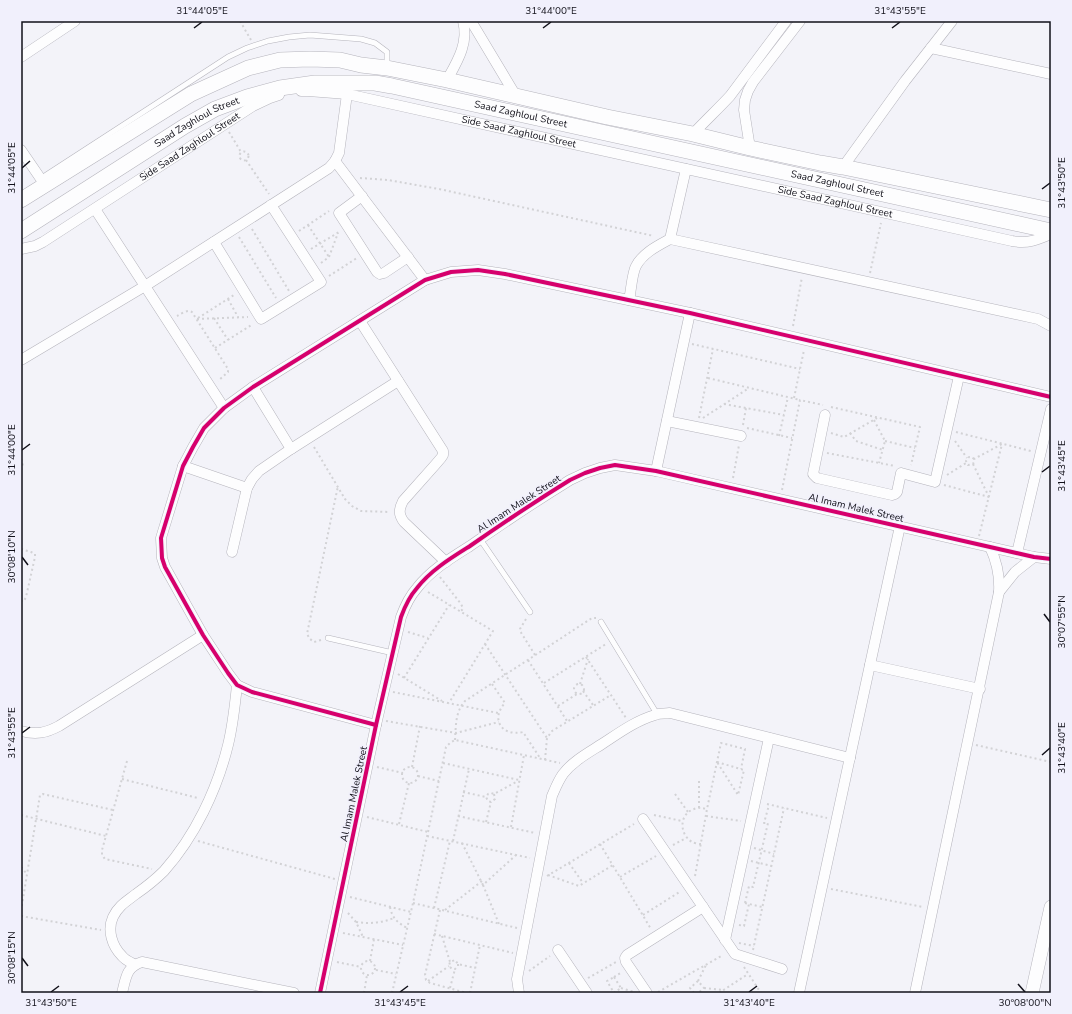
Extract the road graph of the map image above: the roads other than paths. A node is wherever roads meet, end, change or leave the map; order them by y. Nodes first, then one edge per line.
1 (75, 21) edge
2 (463, 21) edge
3 (472, 21) edge
4 (786, 21) edge
5 (800, 21) edge
6 (952, 21) edge
7 (931, 48) junction
8 (21, 57) edge
9 (387, 68) junction
10 (1051, 74) edge
11 (447, 80) junction
12 (347, 94) junction
13 (516, 96) junction
14 (607, 117) junction
15 (604, 132) junction
16 (693, 134) junction
17 (750, 148) junction
18 (21, 150) edge
19 (335, 161) junction
20 (843, 167) junction
21 (686, 169) junction
22 (42, 182) junction
23 (362, 196) junction
24 (21, 200) edge
25 (273, 204) junction
26 (95, 209) junction
27 (1051, 210) edge
28 (21, 231) edge
29 (1051, 232) edge
30 (670, 239) junction
31 (214, 242) junction
32 (21, 249) edge
33 (408, 257) junction
34 (425, 280) junction
35 (145, 286) junction
36 (629, 300) junction
37 (690, 313) junction
38 (360, 321) junction
39 (1051, 326) edge
40 (21, 360) edge
41 (959, 376) junction
42 (398, 381) junction
43 (253, 387) junction
44 (1051, 397) edge
45 (224, 408) junction
46 (1051, 409) edge
47 (825, 415) dead end
48 (667, 421) junction
49 (741, 436) road end
50 (291, 449) junction
51 (183, 466) junction
52 (656, 470) junction
53 (248, 488) junction
54 (900, 526) junction
55 (480, 539) junction
56 (990, 546) junction
57 (232, 552) dead end
58 (1017, 553) junction
59 (1034, 557) junction
60 (1051, 559) edge
61 (446, 562) junction
62 (999, 592) junction
63 (530, 612) road end
64 (601, 622) road end
65 (202, 635) junction
66 (328, 638) road end
67 (393, 653) junction
68 (870, 665) junction
69 (237, 685) junction
70 (980, 689) junction
71 (657, 714) junction
72 (377, 722) junction
73 (21, 731) edge
74 (769, 738) junction
75 (850, 758) junction
76 (643, 819) road end
77 (703, 907) junction
78 (1051, 907) edge
79 (725, 940) junction
80 (558, 950) road end
81 (134, 964) junction
82 (782, 968) dead end
83 (122, 993) edge
84 (294, 993) edge
85 (320, 993) edge
86 (519, 993) edge
87 (587, 993) edge
88 (647, 993) edge
89 (799, 993) edge
90 (915, 993) edge
91 (1032, 993) edge

1 - 8 street
2 - 11 street
3 - 13 street
4 - 16 street
5 - 17 street
6 - 7 street
7 - 10 street
7 - 20 street
9 - 11 main road, Saad Zaghloul Street
9 - 22 main road, Saad Zaghloul Street
9 - 22 lane
11 - 13 main road, Saad Zaghloul Street
12 - 19 street
12 - 21 street, Side Saad Zaghloul Street
12 - 26 street, Side Saad Zaghloul Street
13 - 14 main road, Saad Zaghloul Street
14 - 15 main road
14 - 16 main road, Saad Zaghloul Street
15 - 28 main road, Saad Zaghloul Street
15 - 29 main road, Saad Zaghloul Street
16 - 17 main road, Saad Zaghloul Street
17 - 20 main road, Saad Zaghloul Street
18 - 22 street
19 - 23 street
19 - 25 street
20 - 27 main road, Saad Zaghloul Street
21 - 29 street, Side Saad Zaghloul Street
21 - 30 street
22 - 24 main road, Saad Zaghloul Street
23 - 33 street
23 - 33 street
25 - 31 street
25 - 31 street
26 - 32 street, Side Saad Zaghloul Street
26 - 35 street
30 - 36 street
30 - 39 street
31 - 35 street
33 - 34 street
34 - 36 street
34 - 38 street
35 - 40 street
35 - 45 street
36 - 37 street
37 - 41 street
37 - 48 street
38 - 42 street
38 - 43 street
41 - 44 street
41 - 47 street
42 - 50 street
42 - 61 street
43 - 45 street
43 - 50 street
45 - 51 street
46 - 58 street
48 - 49 street
48 - 52 street
50 - 53 street
51 - 53 street
51 - 65 street
52 - 54 street, Al Imam Malek Street
52 - 55 street, Al Imam Malek Street
53 - 57 street
54 - 56 street, Al Imam Malek Street
54 - 68 street
55 - 61 street, Al Imam Malek Street
55 - 63 lane
56 - 58 street, Al Imam Malek Street
56 - 62 street
58 - 59 street, Al Imam Malek Street
59 - 60 street, Al Imam Malek Street
59 - 62 street
61 - 67 street, Al Imam Malek Street
62 - 70 street
64 - 71 lane
65 - 69 street
65 - 73 street
66 - 67 lane
67 - 72 street, Al Imam Malek Street
68 - 70 street
68 - 75 street
69 - 72 street
69 - 81 street
70 - 90 street
71 - 74 street
71 - 86 street
72 - 85 street, Al Imam Malek Street
74 - 75 street
74 - 79 street
75 - 89 street
76 - 77 street
77 - 79 street
77 - 88 street
78 - 91 street
79 - 82 street
80 - 87 street
81 - 83 street
81 - 84 street

